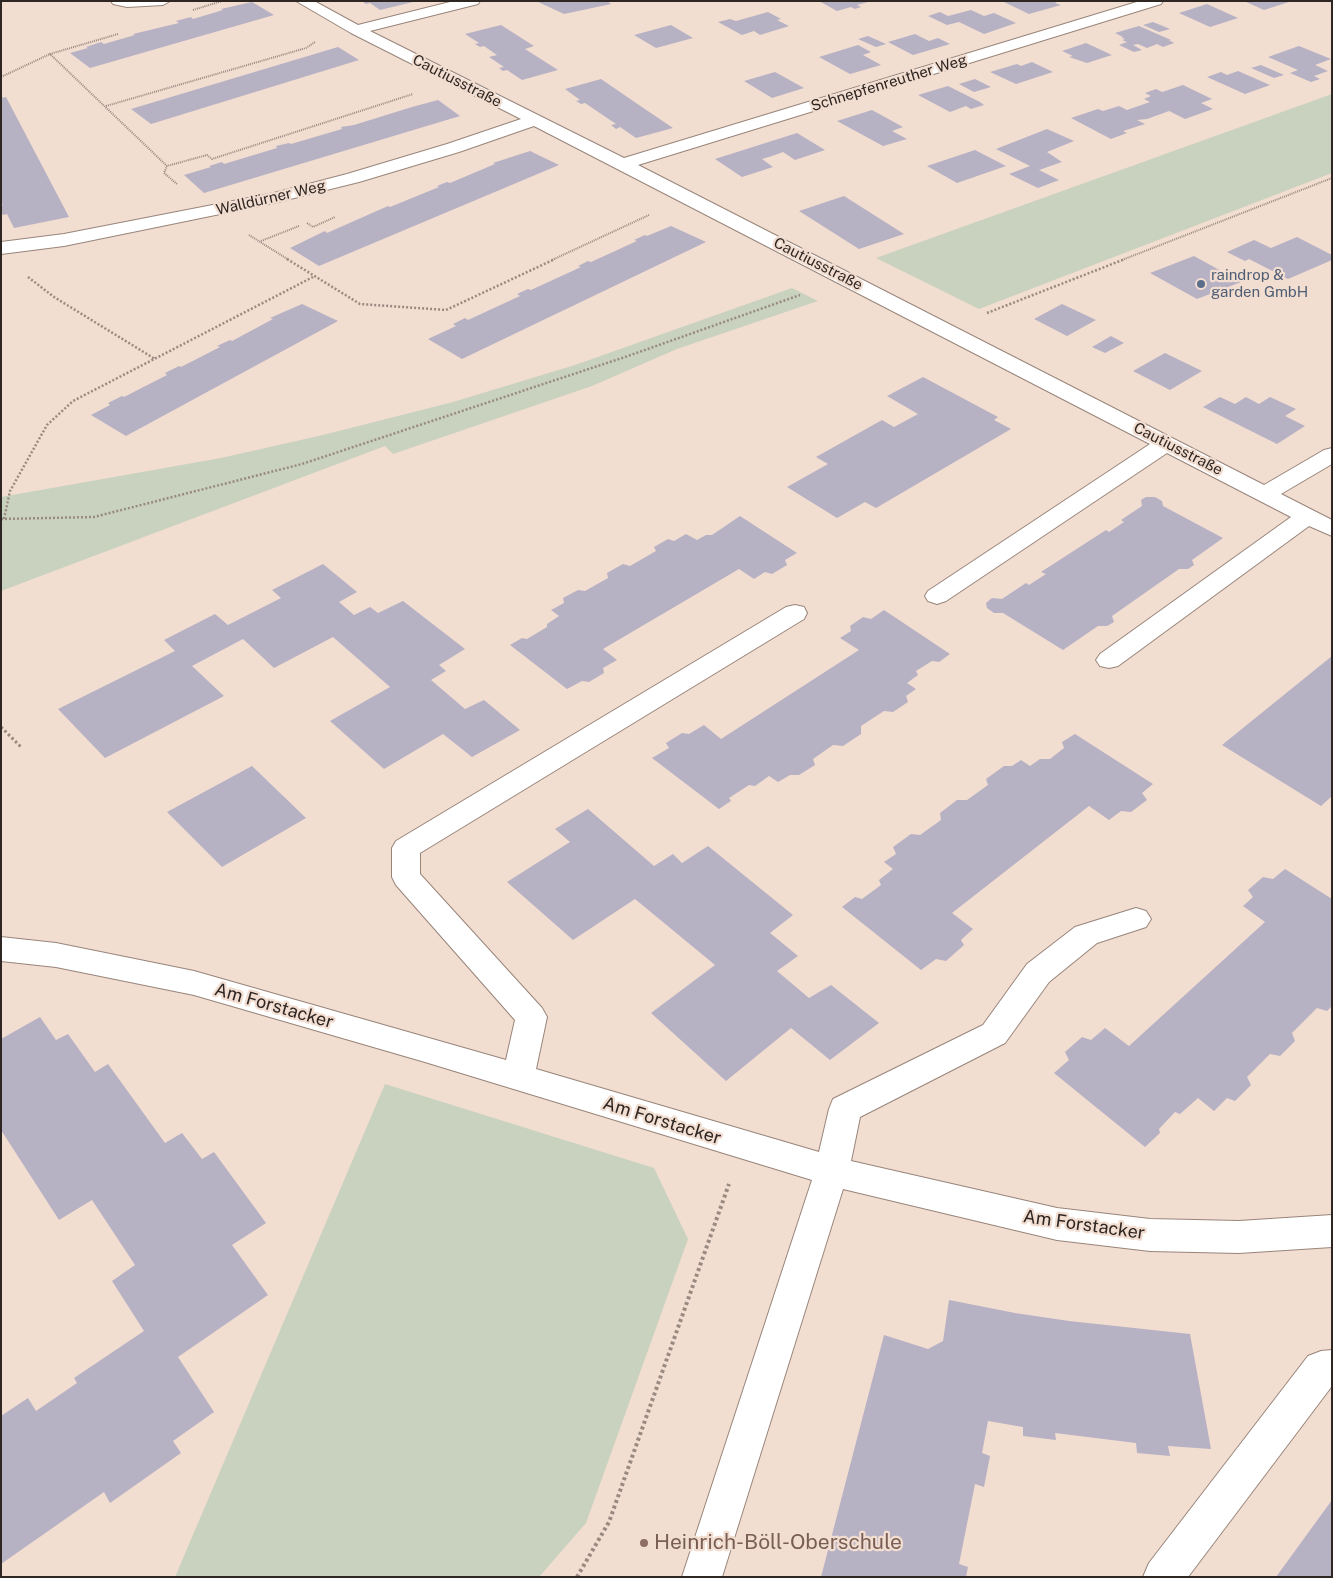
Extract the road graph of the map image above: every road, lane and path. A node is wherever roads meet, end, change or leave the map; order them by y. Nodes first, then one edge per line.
1 (118, 1) edge
2 (163, 1) edge
3 (222, 1) edge
4 (303, 1) edge
5 (473, 1) edge
6 (1156, 1) edge
7 (194, 10) dead end
8 (356, 30) junction
9 (117, 34) dead end
10 (321, 38) dead end
11 (50, 54) junction
12 (1, 77) edge
13 (414, 93) dead end
14 (106, 106) junction
15 (535, 120) junction
16 (623, 164) junction
17 (167, 166) junction
18 (1332, 178) edge
19 (178, 186) dead end
20 (650, 215) dead end
21 (307, 223) dead end
22 (245, 232) dead end
23 (260, 242) junction
24 (1, 248) edge
25 (26, 275) dead end
26 (313, 276) junction
27 (804, 294) dead end
28 (982, 315) dead end
29 (155, 359) junction
30 (1166, 443) junction
31 (1332, 456) edge
32 (1264, 494) junction
33 (1308, 516) junction
34 (3, 519) edge
35 (1332, 529) edge
36 (937, 596) dead end
37 (795, 614) dead end
38 (1109, 660) dead end
39 (1, 727) edge
40 (22, 748) dead end
41 (1136, 919) dead end
42 (1, 949) edge
43 (518, 1078) junction
44 (832, 1171) junction
45 (729, 1184) dead end
46 (1332, 1231) edge
47 (1332, 1368) edge
48 (577, 1577) edge
49 (702, 1577) edge
50 (1163, 1577) edge

1 - 2 street
3 - 7 path
4 - 8 street, Cautiusstraße
5 - 8 street
6 - 16 street, Schnepfenreuther Weg
8 - 15 street, Cautiusstraße
9 - 11 path
10 - 14 path
11 - 12 path
11 - 14 path
13 - 17 path
14 - 17 path
15 - 16 street, Cautiusstraße
15 - 24 street, Walldürner Weg
16 - 30 street, Cautiusstraße
17 - 19 path
18 - 28 path
20 - 26 path
21 - 23 path
22 - 23 path
23 - 26 path
25 - 29 path
26 - 29 path
27 - 34 path
29 - 34 path
30 - 32 street, Cautiusstraße
30 - 36 street
31 - 32 street
32 - 33 street, Cautiusstraße
33 - 35 street, Cautiusstraße
33 - 38 street
37 - 43 street
39 - 40 path
41 - 44 street
42 - 43 street, Am Forstacker
43 - 44 street, Am Forstacker
44 - 46 street, Am Forstacker
44 - 49 street
45 - 48 path
47 - 50 street

